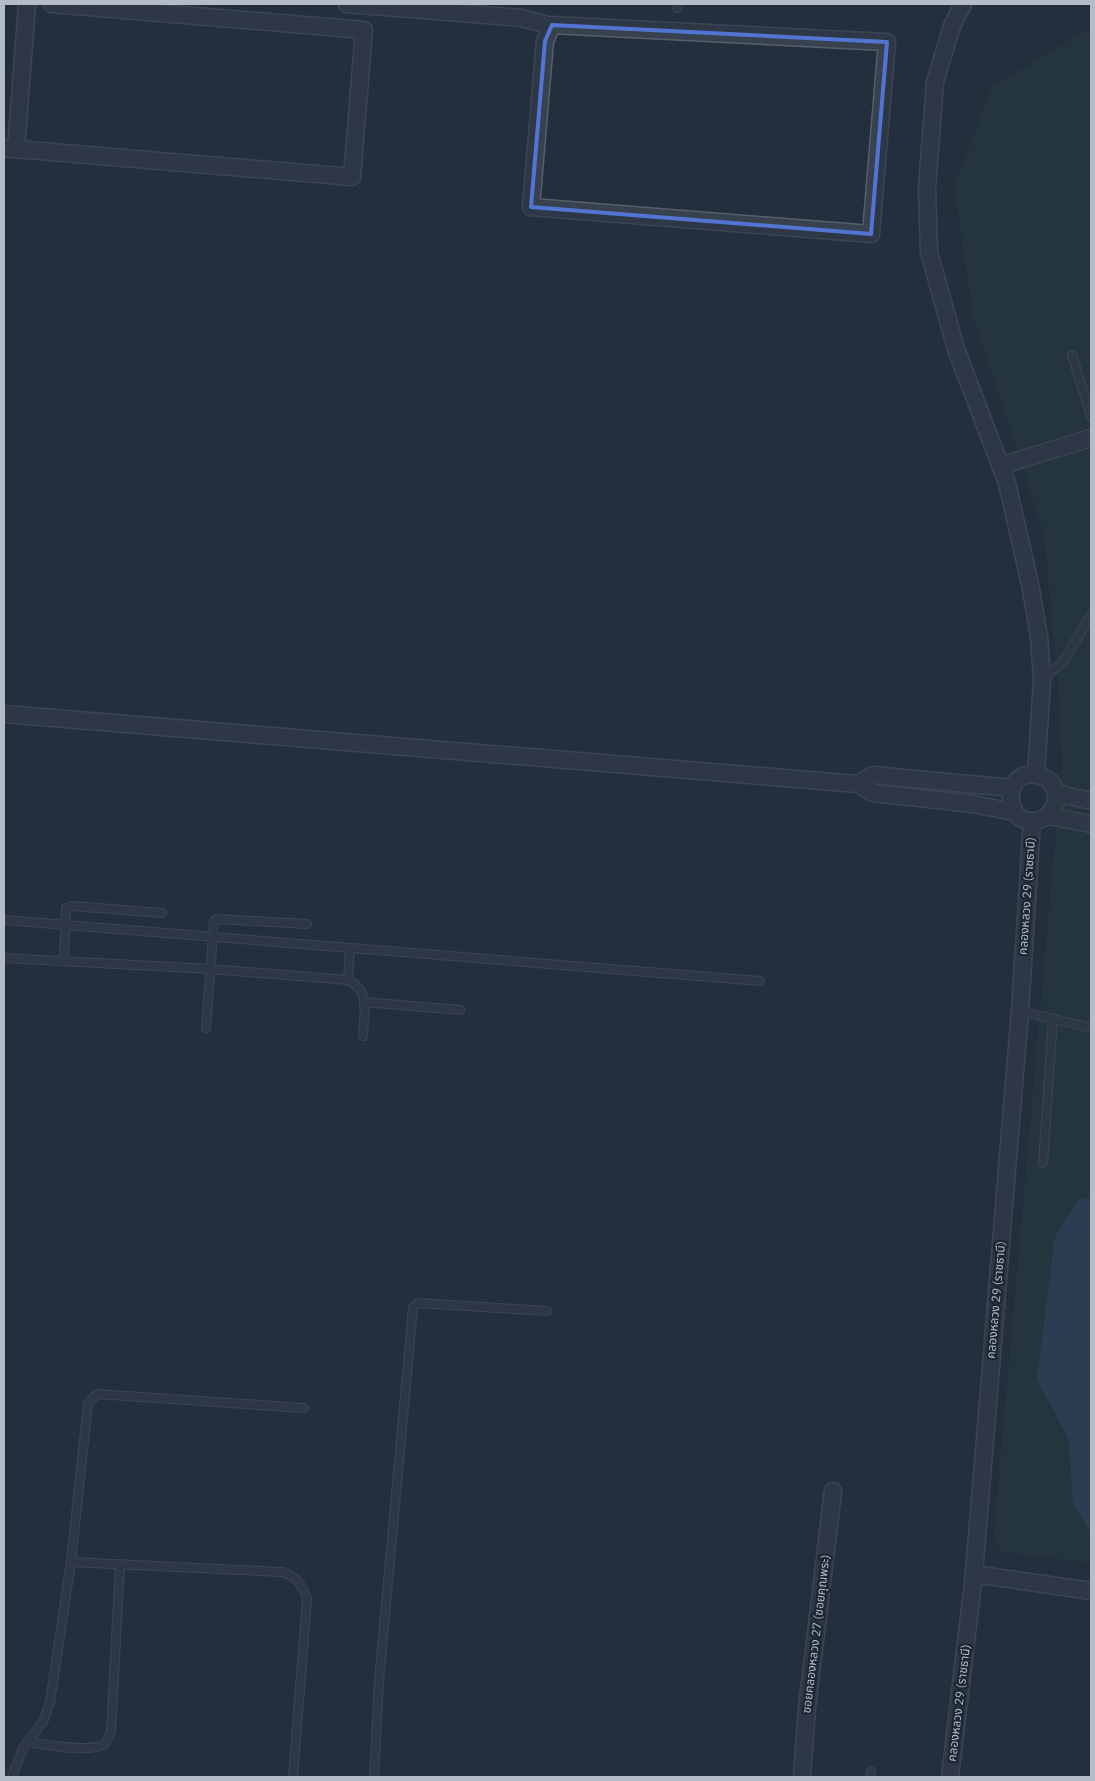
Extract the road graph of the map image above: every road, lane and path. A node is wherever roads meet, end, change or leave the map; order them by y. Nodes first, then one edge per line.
1 (26, 4) edge
2 (52, 4) edge
3 (347, 4) edge
4 (963, 4) edge
5 (552, 25) junction
6 (10, 149) edge
7 (1072, 355) dead end
8 (1091, 416) edge
9 (1091, 438) edge
10 (1000, 466) junction
11 (1091, 615) edge
12 (1042, 680) junction
13 (4, 714) edge
14 (1036, 774) junction
15 (858, 784) junction
16 (1011, 788) junction
17 (1056, 793) junction
18 (1091, 801) edge
19 (1014, 812) junction
20 (1048, 816) junction
21 (1032, 821) junction
22 (1091, 824) edge
23 (162, 913) dead end
24 (4, 920) edge
25 (307, 924) dead end
26 (64, 925) junction
27 (212, 937) junction
28 (350, 948) junction
29 (4, 958) edge
30 (64, 961) junction
31 (210, 969) junction
32 (348, 980) junction
33 (760, 981) dead end
34 (364, 1002) junction
35 (460, 1010) dead end
36 (1020, 1011) junction
37 (1054, 1019) junction
38 (206, 1028) dead end
39 (1091, 1028) edge
40 (363, 1036) dead end
41 (1043, 1163) dead end
42 (547, 1311) dead end
43 (304, 1408) dead end
44 (833, 1492) dead end
45 (71, 1562) junction
46 (120, 1565) junction
47 (974, 1574) junction
48 (1091, 1591) edge
49 (28, 1742) junction
50 (12, 1777) edge
51 (293, 1777) edge
52 (374, 1777) edge
53 (802, 1777) edge
54 (950, 1777) edge

1 - 6 street
2 - 6 street
3 - 5 street
4 - 10 street
5 - 5 street
7 - 8 lane
9 - 10 street
10 - 12 street
11 - 12 lane
12 - 14 street
13 - 15 street
14 - 16 street
14 - 17 street
15 - 16 street
15 - 19 street
16 - 19 street
17 - 18 street
17 - 20 street
19 - 21 street
20 - 21 street
20 - 22 street
21 - 36 street, คลองหลวง 29 (ราชธานี)
23 - 26 lane
24 - 26 lane
25 - 27 lane
26 - 27 lane
26 - 30 lane
27 - 28 lane
27 - 31 lane
28 - 32 lane
28 - 33 lane
29 - 30 lane
30 - 31 lane
31 - 32 lane
31 - 38 lane
32 - 34 lane
34 - 35 lane
34 - 40 lane
36 - 37 lane
36 - 47 street, คลองหลวง 29 (ราชธานี)
37 - 39 lane
37 - 41 lane
42 - 52 lane
43 - 45 lane
44 - 53 street, ซอยคลองหลวง 27 (ซอยคุณพระ)
45 - 46 lane
45 - 49 lane
46 - 49 lane
46 - 51 lane
47 - 48 street
47 - 54 street, คลองหลวง 29 (ราชธานี)
49 - 50 lane

